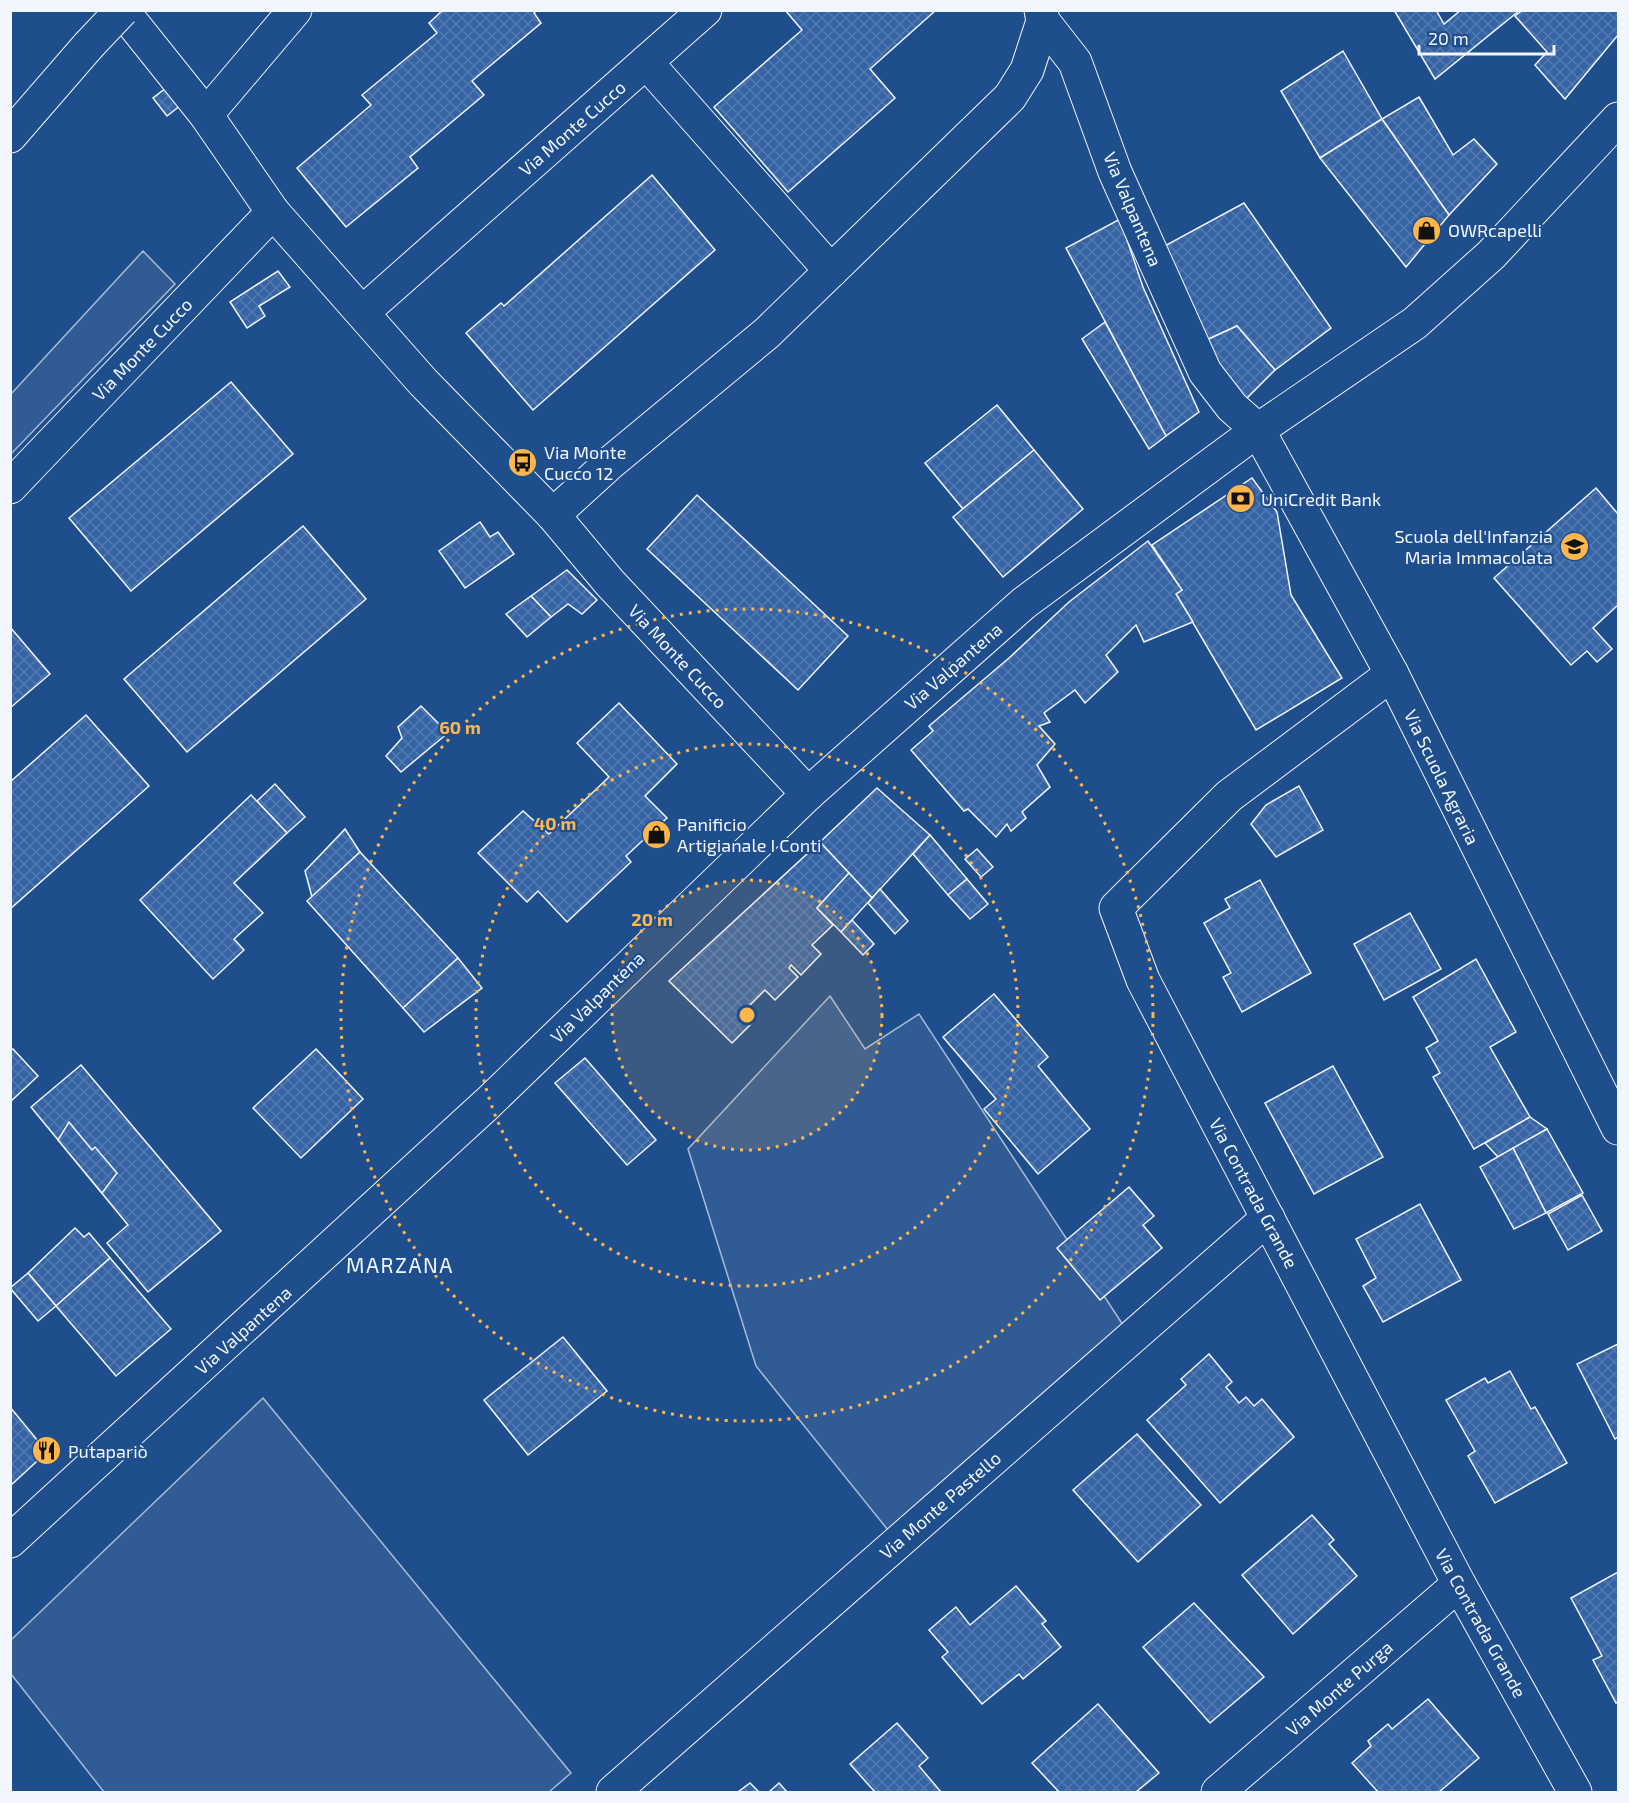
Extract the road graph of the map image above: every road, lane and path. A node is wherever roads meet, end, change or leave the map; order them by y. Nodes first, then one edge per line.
1 (122, 10) edge
2 (295, 10) edge
3 (705, 10) edge
4 (1042, 16) edge
5 (646, 62) junction
6 (206, 115) junction
7 (1618, 119) edge
8 (10, 136) edge
9 (273, 212) junction
10 (831, 271) junction
11 (363, 312) junction
12 (1258, 430) junction
13 (10, 487) edge
14 (553, 515) junction
15 (1392, 674) junction
16 (808, 794) junction
17 (1618, 1128) edge
18 (1268, 1218) junction
19 (10, 1541) edge
20 (1459, 1584) junction
21 (613, 1792) edge
22 (1218, 1792) edge
23 (1575, 1792) edge

1 - 6 main road, Via Monte Cucco
1 - 8 main road, bridge
2 - 6 main road
3 - 5 main road, Via Monte Cucco
4 - 10 main road
4 - 12 main road, Via Valpantena
5 - 10 main road
5 - 11 main road, Via Monte Cucco
6 - 9 main road, Via Monte Cucco
7 - 12 main road, Via Valpantena
9 - 11 main road, Via Monte Cucco
9 - 13 main road, Via Monte Cucco
10 - 14 main road
11 - 14 main road, Via Monte Cucco
12 - 15 main road, Via Scuola Agraria
12 - 16 main road, Via Valpantena
14 - 16 main road, Via Monte Cucco
15 - 17 main road, Via Scuola Agraria
15 - 18 main road, Via Contrada Grande
16 - 19 main road, Via Valpantena
18 - 20 main road, Via Contrada Grande
18 - 21 main road, Via Monte Pastello
20 - 22 main road, Via Monte Purga
20 - 23 main road, Via Contrada Grande

